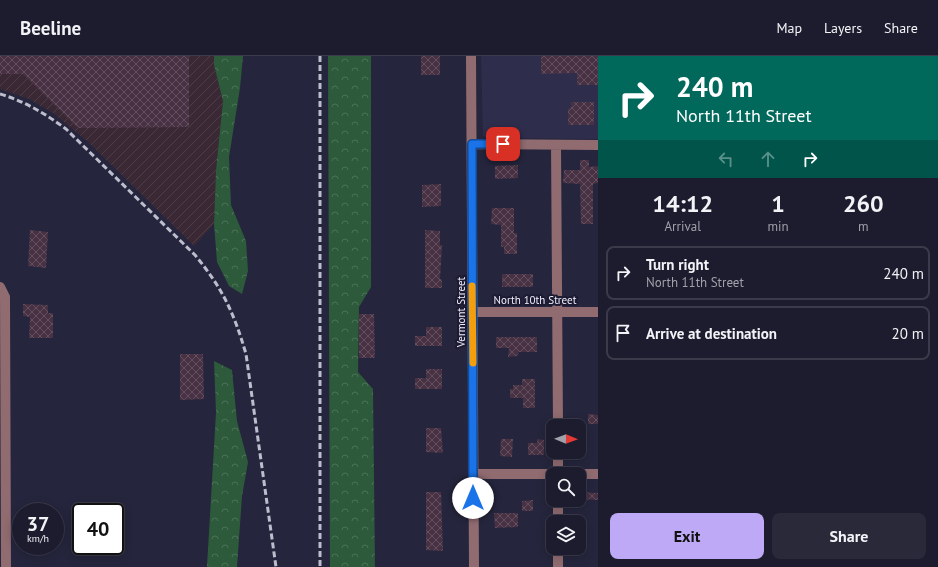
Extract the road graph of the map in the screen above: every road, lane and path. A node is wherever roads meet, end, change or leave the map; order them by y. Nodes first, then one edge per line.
1 (471, 56) edge
2 (472, 144) junction
3 (556, 145) junction
4 (598, 145) edge
5 (0, 287) edge
6 (473, 312) junction
7 (557, 312) junction
8 (598, 312) edge
9 (558, 419) edge
10 (473, 474) junction
11 (546, 474) edge
12 (586, 474) edge
13 (598, 474) edge
14 (558, 555) edge
15 (6, 567) edge
16 (474, 567) edge
17 (558, 567) edge

1 - 2 street, Vermont Street
2 - 3 street
2 - 6 street, Vermont Street
3 - 4 street
3 - 7 street
5 - 15 street
6 - 7 street, North 10th Street
6 - 10 street, Vermont Street
7 - 8 street, North 10th Street
7 - 9 street
10 - 11 street
10 - 16 street, Vermont Street
12 - 13 street
14 - 17 street

